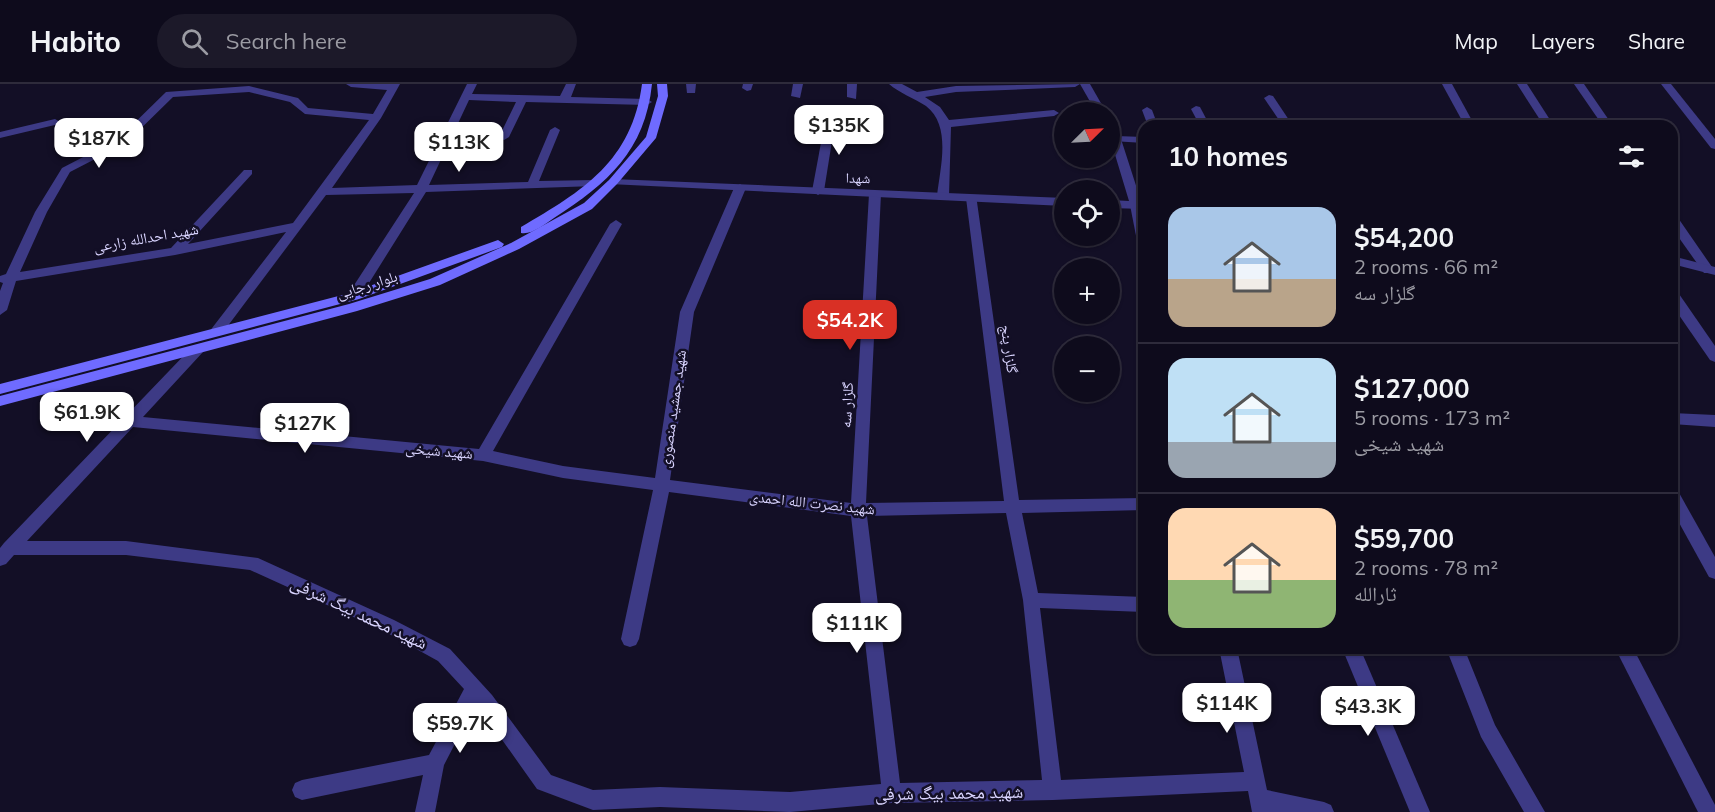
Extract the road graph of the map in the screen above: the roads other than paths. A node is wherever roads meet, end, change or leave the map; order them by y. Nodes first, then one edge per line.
1 (351, 84) edge
2 (472, 84) edge
3 (571, 84) edge
4 (647, 84) edge
5 (662, 84) edge
6 (798, 84) edge
7 (852, 84) edge
8 (894, 84) edge
9 (1075, 84) edge
10 (1085, 84) edge
11 (1447, 84) edge
12 (1522, 84) edge
13 (1579, 84) edge
14 (1666, 84) edge
15 (248, 86) edge
16 (395, 86) edge
17 (915, 95) junction
18 (796, 96) dead end
19 (465, 97) junction
20 (852, 97) dead end
21 (1269, 98) dead end
22 (522, 100) junction
23 (564, 100) junction
24 (647, 102) junction
25 (1095, 102) edge
26 (1196, 109) dead end
27 (1147, 110) dead end
28 (1054, 113) dead end
29 (831, 116) dead end
30 (376, 118) junction
31 (1151, 120) edge
32 (1202, 120) edge
33 (1284, 120) edge
34 (1467, 120) edge
35 (1545, 120) edge
36 (1604, 120) edge
37 (55, 122) dead end
38 (946, 124) junction
39 (555, 130) dead end
40 (0, 135) edge
41 (1120, 135) edge
42 (504, 137) dead end
43 (1138, 139) edge
44 (1715, 146) edge
45 (1120, 152) edge
46 (248, 172) dead end
47 (613, 182) junction
48 (595, 183) junction
49 (532, 185) junction
50 (740, 188) junction
51 (421, 189) junction
52 (818, 191) junction
53 (323, 192) junction
54 (875, 194) junction
55 (943, 196) junction
56 (972, 198) junction
57 (1138, 200) edge
58 (1054, 202) edge
59 (1120, 204) edge
60 (1138, 205) edge
61 (616, 224) dead end
62 (298, 226) junction
63 (1678, 226) edge
64 (175, 251) junction
65 (1678, 262) edge
66 (1712, 271) edge
67 (5, 279) edge
68 (354, 296) junction
69 (1678, 303) edge
70 (0, 310) edge
71 (216, 332) junction
72 (198, 349) junction
73 (1715, 357) edge
74 (0, 389) edge
75 (0, 401) edge
76 (1678, 418) edge
77 (130, 421) junction
78 (1715, 421) edge
79 (483, 455) junction
80 (662, 486) junction
81 (1138, 504) edge
82 (1012, 505) junction
83 (1678, 506) edge
84 (858, 510) junction
85 (5, 554) edge
86 (1715, 572) edge
87 (1031, 600) junction
88 (1138, 604) edge
89 (630, 639) dead end
90 (1229, 654) edge
91 (1354, 654) edge
92 (1457, 654) edge
93 (1627, 654) edge
94 (474, 688) junction
95 (435, 763) junction
96 (303, 790) dead end
97 (1053, 790) junction
98 (892, 793) junction
99 (1259, 797) edge
100 (425, 812) edge
101 (1324, 812) edge
102 (1420, 812) edge
103 (1535, 812) edge
104 (1708, 812) edge

1 - 16 street
2 - 19 street
3 - 23 street
4 - 24 main road, بلوار رجایی
5 - 47 main road, بلوار رجایی
6 - 18 street
7 - 20 street
8 - 17 street
9 - 17 street
10 - 25 street
11 - 34 street
12 - 35 street
13 - 36 street
14 - 44 street
15 - 30 street
15 - 67 street
16 - 30 street
17 - 38 street
19 - 22 street
19 - 51 street
21 - 33 street
22 - 23 street
22 - 42 street
23 - 24 street
24 - 48 main road, بلوار رجایی
26 - 32 street
27 - 31 street
28 - 38 street
29 - 52 street
30 - 53 street
37 - 40 street
38 - 55 street
39 - 49 street
41 - 43 street
45 - 57 street
46 - 64 street
47 - 50 street, شهدا
47 - 72 main road, بلوار رجایی
48 - 49 street
48 - 68 main road, بلوار رجایی
49 - 51 street
50 - 52 street, شهدا
50 - 80 street, شهید جمشید منصوری
51 - 53 street
51 - 68 street
52 - 54 street, شهدا
53 - 62 street
54 - 55 street, شهدا
54 - 84 street, گلزار سه
55 - 56 street, شهدا
56 - 58 street, شهدا
56 - 82 street, گلزار پنج
59 - 60 street
61 - 79 street, شهید شیخی
62 - 64 street, شهید احدالله زارعی
62 - 71 street
63 - 66 street
64 - 67 street, شهید احدالله زارعی
65 - 66 street
67 - 70 street
68 - 71 main road, بلوار رجایی
69 - 73 street
71 - 74 main road, بلوار رجایی
72 - 75 main road, بلوار رجایی
72 - 77 street
76 - 78 street
77 - 79 street, شهید شیخی
77 - 85 street
79 - 80 street, شهید نصرت الله احمدی
80 - 84 street, شهید نصرت الله احمدی
80 - 89 street, شهید جمشید منصوری
81 - 82 street, شهید نصرت الله احمدی
82 - 84 street, شهید نصرت الله احمدی
82 - 87 street, گلزار پنج
83 - 86 street
84 - 98 street, گلزار سه
85 - 94 street, شهید محمد بیگ شرفی
87 - 88 street
87 - 97 street, گلزار پنج
90 - 99 street
91 - 102 street
92 - 103 street
93 - 104 street
94 - 95 street
94 - 98 street, شهید محمد بیگ شرفی
95 - 96 street
95 - 100 street
97 - 98 street, شهید محمد بیگ شرفی
97 - 99 street, شهید محمد بیگ شرفی
99 - 101 street, شهید محمد بیگ شرفی

